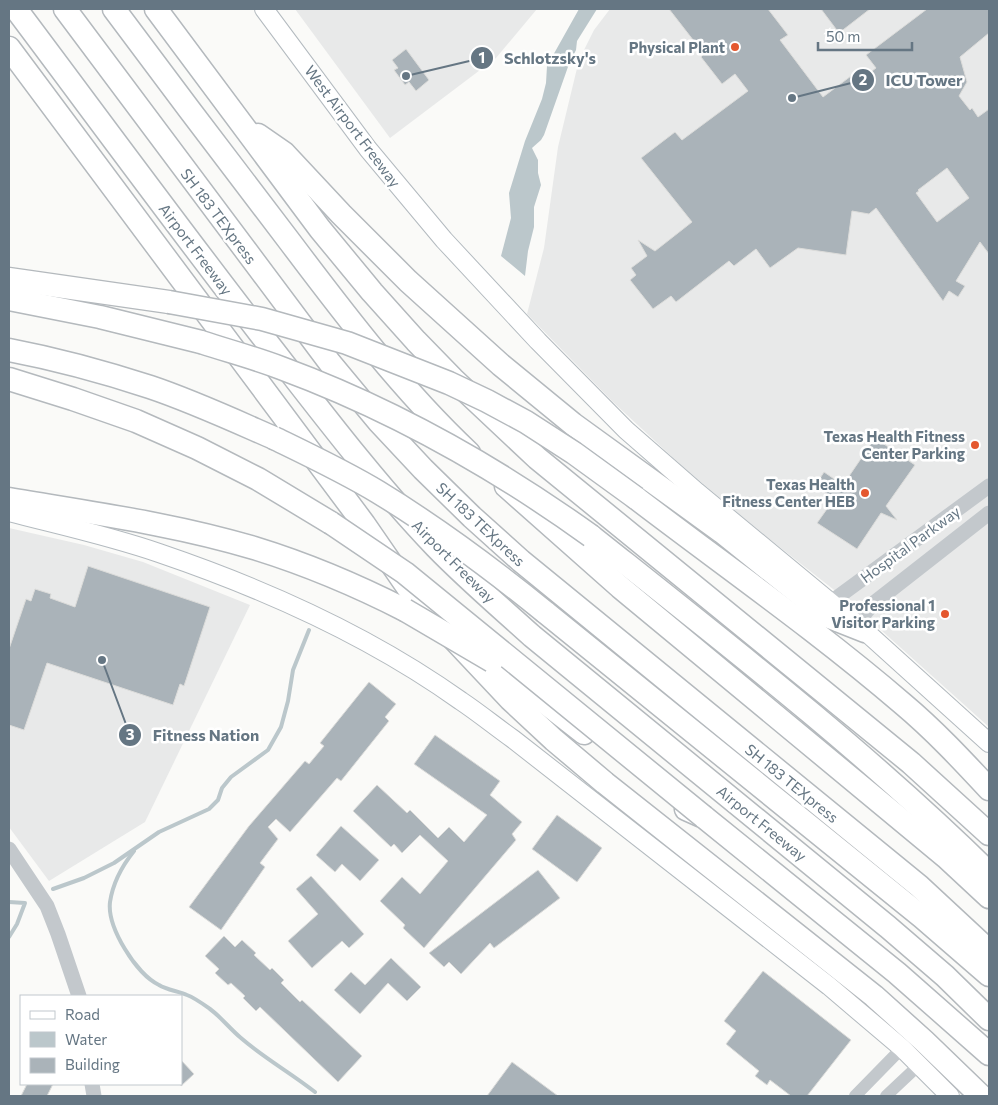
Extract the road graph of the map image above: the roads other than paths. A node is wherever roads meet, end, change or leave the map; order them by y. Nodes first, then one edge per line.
1 (16, 9) edge
2 (65, 9) edge
3 (114, 9) edge
4 (156, 9) edge
5 (264, 9) edge
6 (9, 13) edge
7 (9, 48) edge
8 (241, 122) junction
9 (9, 279) edge
10 (9, 298) edge
11 (9, 350) edge
12 (9, 378) edge
13 (989, 486) edge
14 (9, 499) edge
15 (9, 512) edge
16 (989, 513) edge
17 (831, 602) junction
18 (861, 627) junction
19 (989, 743) edge
20 (989, 789) edge
21 (704, 817) junction
22 (989, 834) edge
23 (9, 848) edge
24 (989, 873) edge
25 (989, 897) edge
26 (989, 951) edge
27 (989, 975) edge
28 (79, 995) edge
29 (989, 1019) edge
30 (902, 1048) junction
31 (989, 1054) edge
32 (919, 1065) junction
33 (855, 1096) edge
34 (886, 1096) edge
35 (950, 1096) edge
36 (981, 1096) edge

1 - 6 main road
1 - 29 highway, Airport Freeway
2 - 26 highway, SH 183 TEXpress
3 - 25 highway
4 - 8 highway
5 - 17 main road, West Airport Freeway
7 - 36 highway
8 - 18 highway
8 - 22 highway
9 - 20 highway, bridge
10 - 24 highway, bridge
11 - 27 highway, bridge
12 - 21 highway, bridge
13 - 17 street, Hospital Parkway
14 - 21 highway, bridge
15 - 30 main road
16 - 18 street, Hospital Parkway
17 - 18 main road
18 - 19 main road
21 - 31 highway
23 - 28 street
30 - 32 main road
30 - 33 street
32 - 34 street
32 - 35 main road

